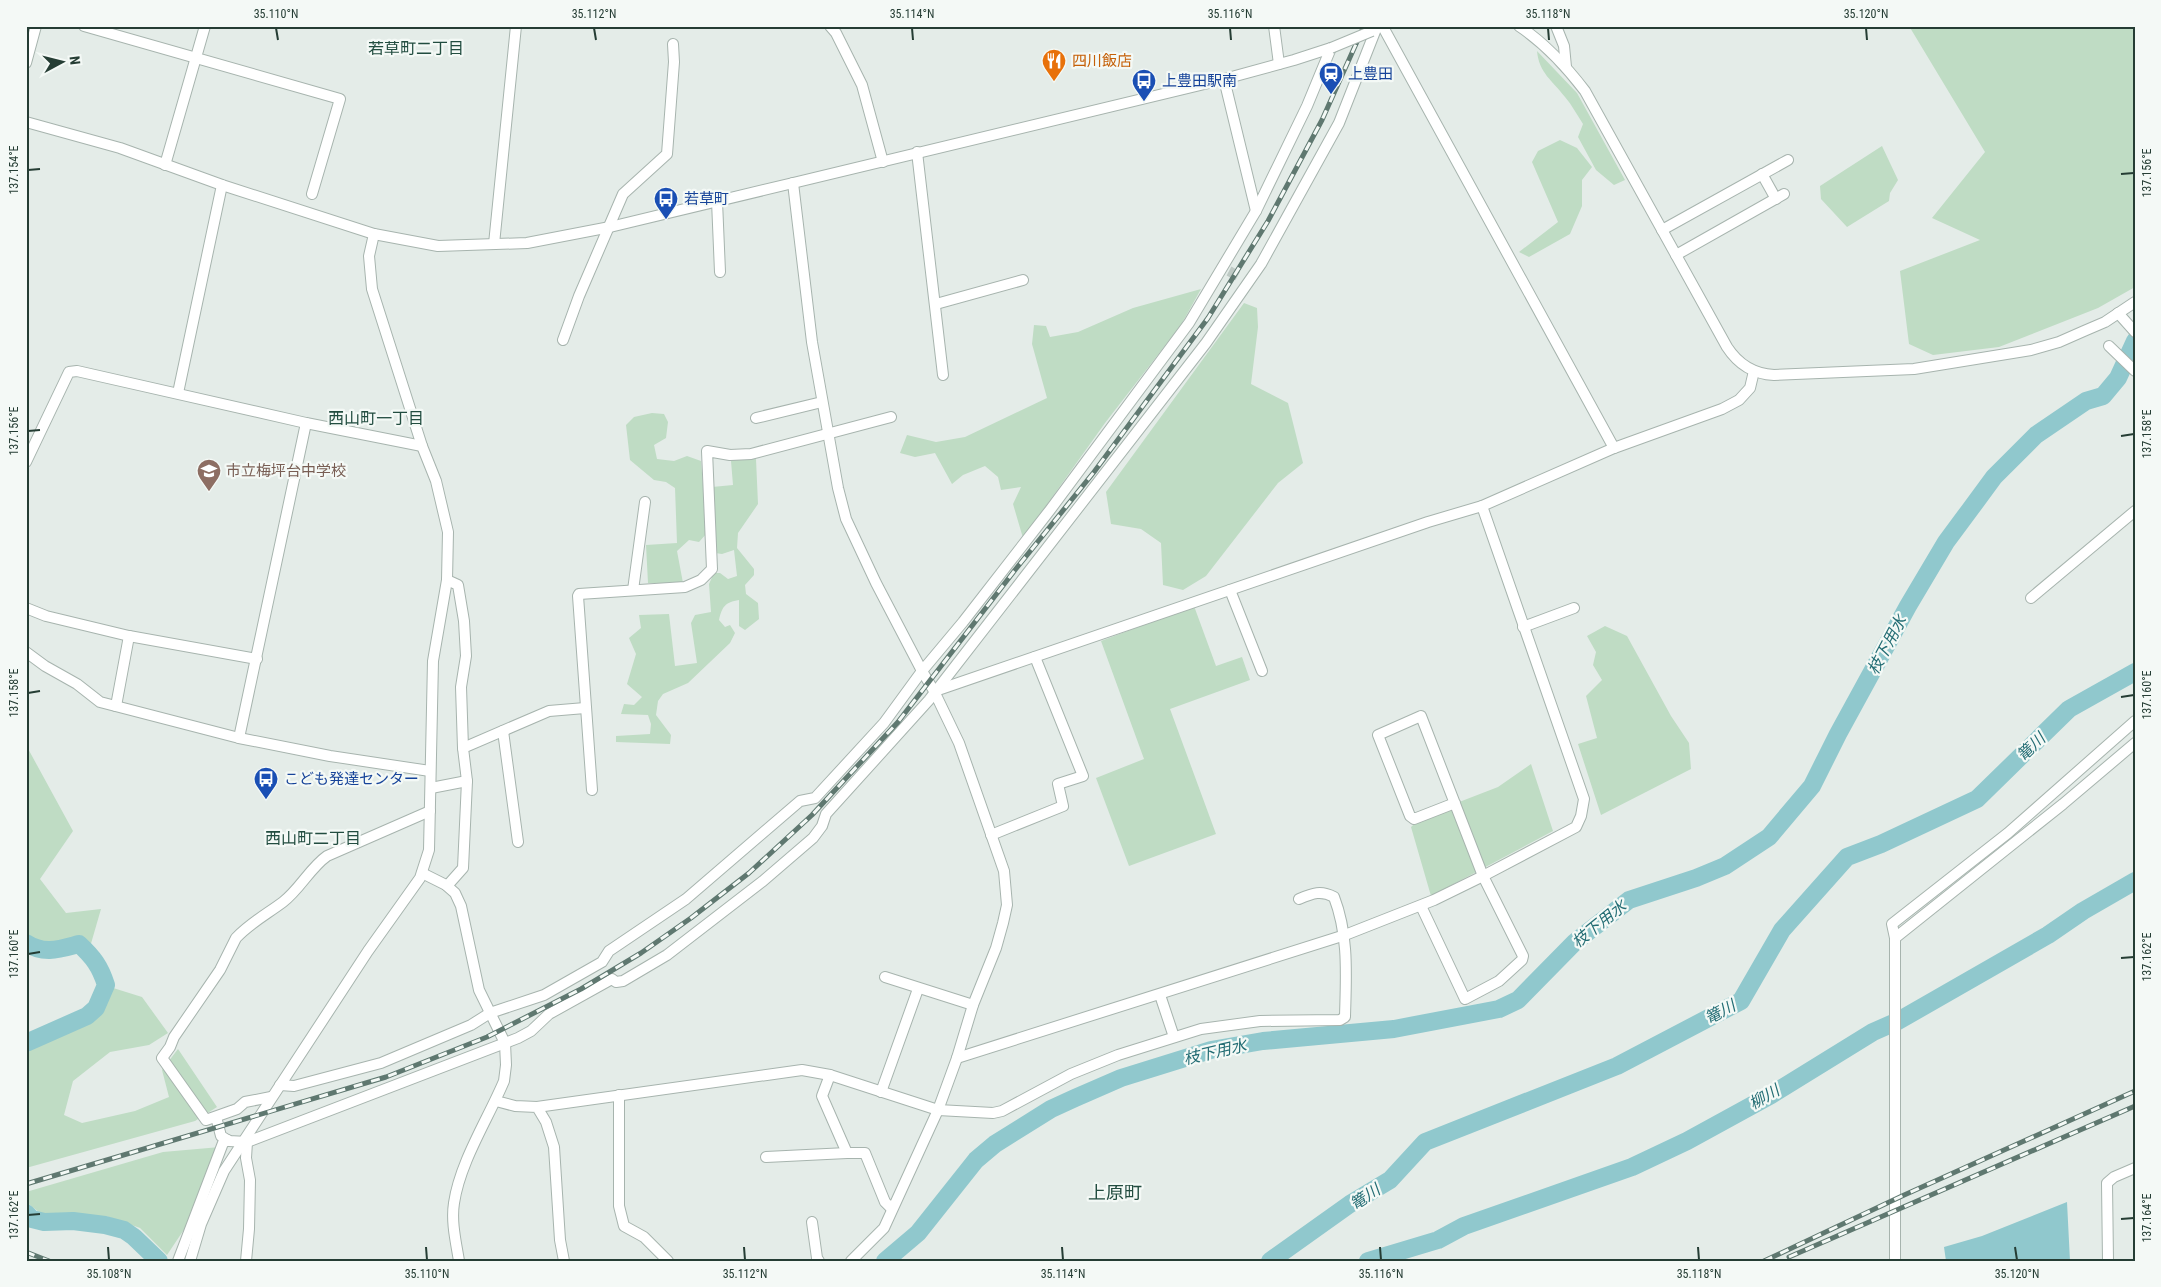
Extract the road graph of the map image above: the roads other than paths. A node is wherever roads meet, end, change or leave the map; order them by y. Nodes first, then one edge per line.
1 (36, 26) edge
2 (84, 26) edge
3 (205, 26) edge
4 (516, 26) edge
5 (830, 26) edge
6 (1274, 26) edge
7 (1519, 26) edge
8 (1556, 26) edge
9 (1379, 28) edge
10 (673, 44) dead end
11 (1331, 48) junction
12 (196, 57) junction
13 (26, 63) edge
14 (1279, 64) junction
15 (1566, 67) junction
16 (1224, 79) junction
17 (26, 122) edge
18 (917, 152) junction
19 (1788, 160) dead end
20 (883, 162) junction
21 (165, 165) junction
22 (1762, 174) junction
23 (793, 184) junction
24 (222, 185) junction
25 (312, 194) dead end
26 (717, 201) junction
27 (1256, 212) junction
28 (610, 226) junction
29 (1662, 230) junction
30 (374, 234) junction
31 (494, 244) junction
32 (1676, 255) junction
33 (720, 272) dead end
34 (1023, 280) dead end
35 (2135, 302) edge
36 (936, 304) junction
37 (2118, 314) junction
38 (2132, 329) edge
39 (563, 340) dead end
40 (2109, 346) dead end
41 (1754, 371) junction
42 (2135, 371) edge
43 (943, 375) dead end
44 (178, 393) junction
45 (822, 402) junction
46 (891, 417) dead end
47 (756, 418) dead end
48 (306, 423) junction
49 (828, 433) junction
50 (422, 446) junction
51 (1614, 448) junction
52 (26, 462) edge
53 (645, 502) dead end
54 (1482, 506) junction
55 (2135, 511) edge
56 (447, 580) junction
57 (633, 590) junction
58 (1230, 590) junction
59 (2031, 598) dead end
60 (26, 608) edge
61 (1574, 608) dead end
62 (1523, 627) junction
63 (129, 636) junction
64 (26, 652) edge
65 (1035, 657) junction
66 (257, 659) junction
67 (922, 671) junction
68 (1262, 671) dead end
69 (934, 691) junction
70 (116, 706) junction
71 (585, 708) junction
72 (2135, 721) edge
73 (503, 731) junction
74 (239, 738) junction
75 (2135, 742) edge
76 (463, 748) junction
77 (430, 771) junction
78 (467, 781) junction
79 (431, 788) junction
80 (592, 790) dead end
81 (1456, 803) junction
82 (430, 811) junction
83 (991, 835) junction
84 (518, 842) dead end
85 (422, 873) junction
86 (1483, 876) junction
87 (448, 886) junction
88 (1300, 898) dead end
89 (1421, 906) junction
90 (1345, 934) junction
91 (1895, 938) junction
92 (885, 977) dead end
93 (918, 989) junction
94 (1160, 995) junction
95 (973, 1005) junction
96 (490, 1013) junction
97 (1174, 1037) junction
98 (505, 1043) junction
99 (957, 1058) junction
100 (830, 1075) junction
101 (280, 1085) junction
102 (881, 1092) junction
103 (618, 1095) junction
104 (271, 1097) junction
105 (496, 1100) junction
106 (538, 1106) junction
107 (938, 1110) junction
108 (216, 1117) junction
109 (228, 1140) junction
110 (245, 1142) junction
111 (847, 1153) junction
112 (766, 1157) dead end
113 (2135, 1168) edge
114 (892, 1209) junction
115 (812, 1222) dead end
116 (190, 1260) edge
117 (178, 1261) edge
118 (246, 1261) edge
119 (459, 1261) edge
120 (564, 1261) edge
121 (668, 1261) edge
122 (819, 1261) edge
123 (851, 1261) edge
124 (1895, 1261) edge
125 (2108, 1261) edge

1 - 13 street
2 - 12 street
3 - 12 street
4 - 31 street
5 - 20 street
6 - 14 street
7 - 15 street
8 - 15 street
9 - 11 street, bridge
9 - 51 street
9 - 69 street
10 - 28 street
11 - 14 street
11 - 27 street
12 - 21 street
12 - 25 street
14 - 16 street
15 - 29 street
16 - 18 street
16 - 27 street
17 - 21 street
18 - 20 street
18 - 36 street
19 - 22 street
20 - 23 street
21 - 24 street
22 - 29 street
22 - 32 street
23 - 26 street
23 - 45 street
24 - 30 street
24 - 44 street
26 - 28 street
26 - 33 street
27 - 67 street
28 - 31 street
28 - 39 street
29 - 32 street
30 - 31 street
30 - 50 street
32 - 41 street
34 - 36 street
35 - 37 street
36 - 43 street
37 - 38 street
37 - 41 street
40 - 42 street
41 - 51 street
44 - 48 street
44 - 52 street
45 - 47 street
45 - 49 street
46 - 49 street
48 - 50 street
48 - 66 street
49 - 57 street
49 - 67 street
50 - 56 street
51 - 54 street
53 - 57 street
54 - 58 street
54 - 62 street
55 - 59 street
56 - 76 street
56 - 77 street
57 - 71 street
58 - 65 street
58 - 68 street
60 - 63 street
61 - 62 street
62 - 86 street
63 - 66 street
63 - 70 street
64 - 70 street
65 - 69 street
65 - 83 street
66 - 74 street
67 - 69 street
67 - 96 street
69 - 83 street
69 - 98 street
70 - 74 street
71 - 73 street
71 - 80 street
72 - 91 street
73 - 76 street
73 - 84 street
74 - 77 street
75 - 91 street
76 - 78 street
77 - 79 street
78 - 79 street
78 - 87 street
79 - 82 street
81 - 81 street
81 - 86 street
82 - 85 street
82 - 108 street
83 - 95 street
85 - 87 street
85 - 101 street
86 - 89 street
86 - 89 street
87 - 96 street
88 - 90 street
89 - 90 street
90 - 94 street
90 - 97 street
91 - 124 street
92 - 93 street
93 - 95 street
93 - 102 street
94 - 97 street
94 - 99 street
95 - 99 street
96 - 98 street
96 - 101 street
97 - 107 street
98 - 105 street
98 - 110 street
99 - 107 street
100 - 102 street
100 - 103 street
100 - 111 street
101 - 104 street
102 - 107 street
103 - 106 street
103 - 121 street
104 - 108 street
104 - 110 street
105 - 106 street
105 - 119 street
106 - 120 street
107 - 114 street
108 - 109 street
109 - 110 street
109 - 117 street
110 - 116 street
110 - 118 street
111 - 112 street
111 - 114 street
113 - 125 street
114 - 123 street
115 - 122 street

